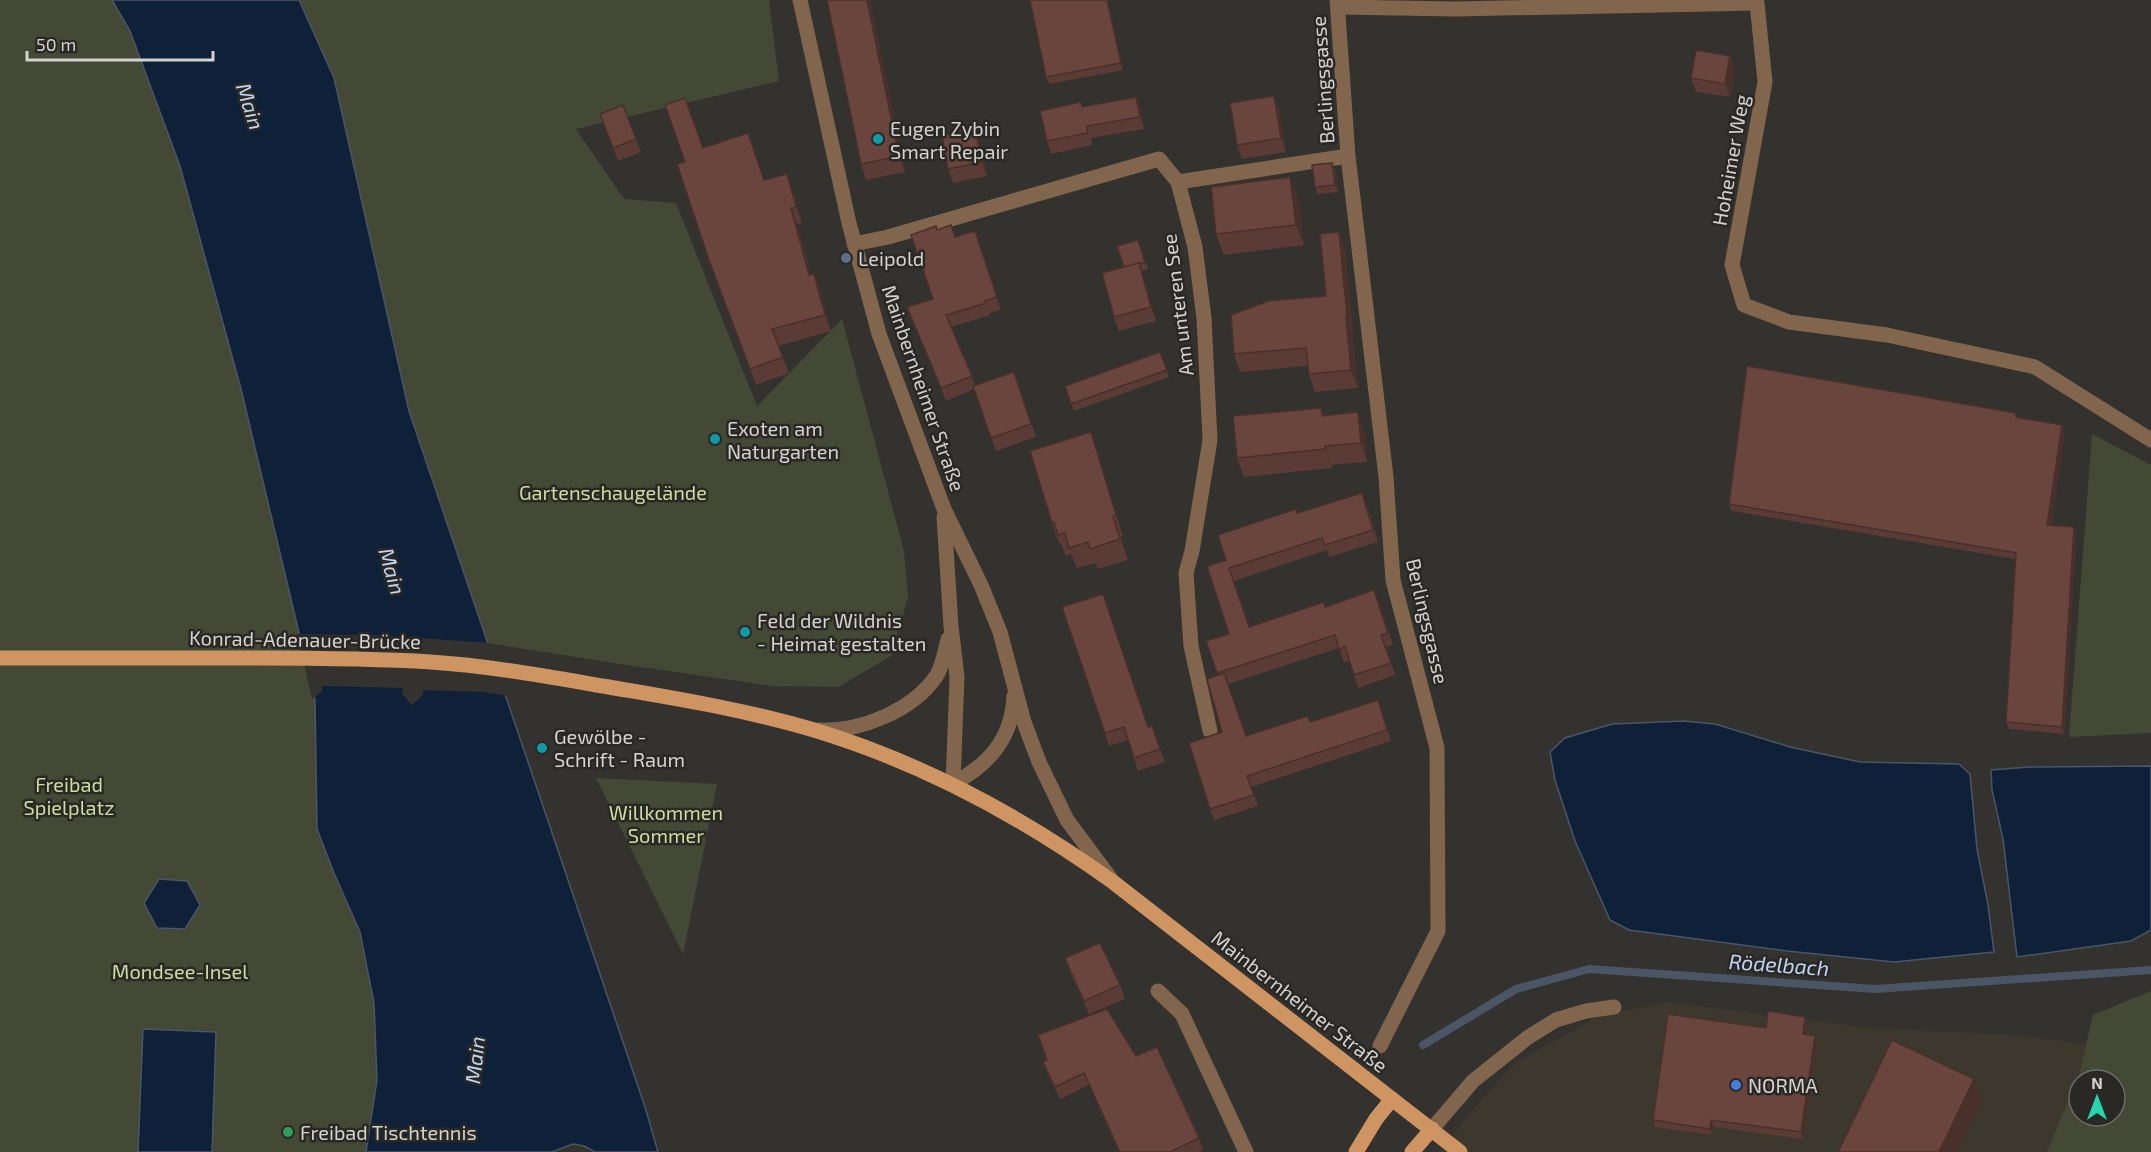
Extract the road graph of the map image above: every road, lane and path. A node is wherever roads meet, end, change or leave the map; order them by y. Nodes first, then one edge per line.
1 (800, 0) edge
2 (1758, 2) edge
3 (1338, 4) edge
4 (1348, 156) junction
5 (1178, 182) junction
6 (854, 244) junction
7 (2151, 441) edge
8 (944, 509) junction
9 (951, 626) junction
10 (0, 658) edge
11 (1013, 681) junction
12 (607, 686) joint
13 (812, 729) junction
14 (1210, 731) dead end
15 (953, 784) junction
16 (1113, 882) junction
17 (1158, 991) dead end
18 (1614, 1007) dead end
19 (1380, 1046) dead end
20 (1392, 1099) junction
21 (1432, 1129) junction
22 (1246, 1152) edge
23 (1356, 1152) edge
24 (1412, 1152) edge
25 (1461, 1152) edge

1 - 6 street, Mainbernheimer Straße
2 - 3 street, Hoheimer Weg
2 - 7 street, Hoheimer Weg
3 - 4 street, Berlingsgasse
4 - 5 street, Berlingsgasse
4 - 19 street, Berlingsgasse
5 - 6 street, Am unteren See
5 - 14 street, Am unteren See
6 - 8 street, Mainbernheimer Straße
8 - 9 street, Mainbernheimer Straße
8 - 11 street, Mainbernheimer Straße
9 - 13 street, Mainbernheimer Straße
9 - 15 street, Mainbernheimer Straße
10 - 12 main road, Konrad-Adenauer-Brücke
11 - 15 street, Mainbernheimer Straße
11 - 16 street, Mainbernheimer Straße
12 - 13 main road, Mainbernheimer Straße
13 - 15 main road, Mainbernheimer Straße
15 - 16 main road, Mainbernheimer Straße
16 - 20 main road, Mainbernheimer Straße
17 - 22 street
18 - 21 street
20 - 21 main road, Mainbernheimer Straße
20 - 23 main road
21 - 24 main road
21 - 25 main road, Mainbernheimer Straße

